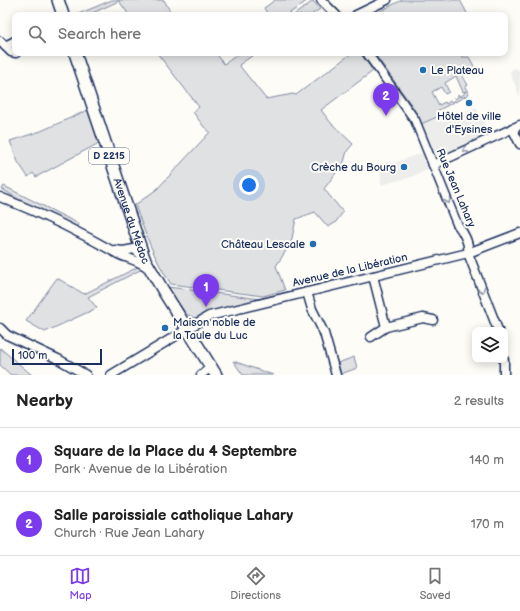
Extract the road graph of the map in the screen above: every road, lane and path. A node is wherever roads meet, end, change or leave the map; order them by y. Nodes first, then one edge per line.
1 (58, 0) edge
2 (321, 0) edge
3 (387, 0) edge
4 (62, 12) edge
5 (333, 12) edge
6 (362, 12) edge
7 (12, 41) edge
8 (2, 43) edge
9 (12, 52) edge
10 (76, 56) edge
11 (369, 56) edge
12 (516, 127) edge
13 (520, 144) edge
14 (433, 165) junction
15 (0, 190) edge
16 (0, 197) edge
17 (23, 205) junction
18 (520, 233) edge
19 (137, 238) junction
20 (110, 249) junction
21 (134, 249) junction
22 (468, 253) junction
23 (144, 258) junction
24 (150, 270) junction
25 (373, 276) junction
26 (307, 292) junction
27 (433, 320) dead end
28 (386, 327) junction
29 (497, 327) edge
30 (0, 328) edge
31 (187, 329) junction
32 (371, 337) dead end
33 (504, 363) edge
34 (214, 371) edge
35 (86, 375) edge
36 (110, 375) edge
37 (201, 375) edge
38 (336, 375) edge
39 (504, 375) edge

1 - 4 main road
2 - 5 street
3 - 6 street
7 - 8 street
8 - 9 street
10 - 19 main road, Avenue du Médoc / D 2215
11 - 14 street, Rue Jean Lahary
12 - 13 street
12 -> 14 street
14 -> 22 street, Rue Jean Lahary
15 - 17 street
16 - 17 street
17 - 20 street
18 - 22 street, Avenue de la Libération
19 - 21 street
19 - 23 main road, Avenue du Médoc / D 2215
20 - 21 street
20 - 24 street
21 - 23 street
22 - 25 street, Avenue de la Libération
22 -> 29 street, Rue Jean Lahary
23 - 24 main road, Avenue du Médoc / D 2215
24 - 31 main road, Avenue du Médoc / D 2215
25 - 26 street, Avenue de la Libération
25 - 28 street
26 - 31 street, Avenue de la Libération
26 - 38 street
27 - 28 street
28 - 32 street
30 - 35 street
31 - 34 main road, Avenue du Médoc / D 2215
31 - 36 street, Avenue de la Libération
33 - 39 street
34 - 37 street

